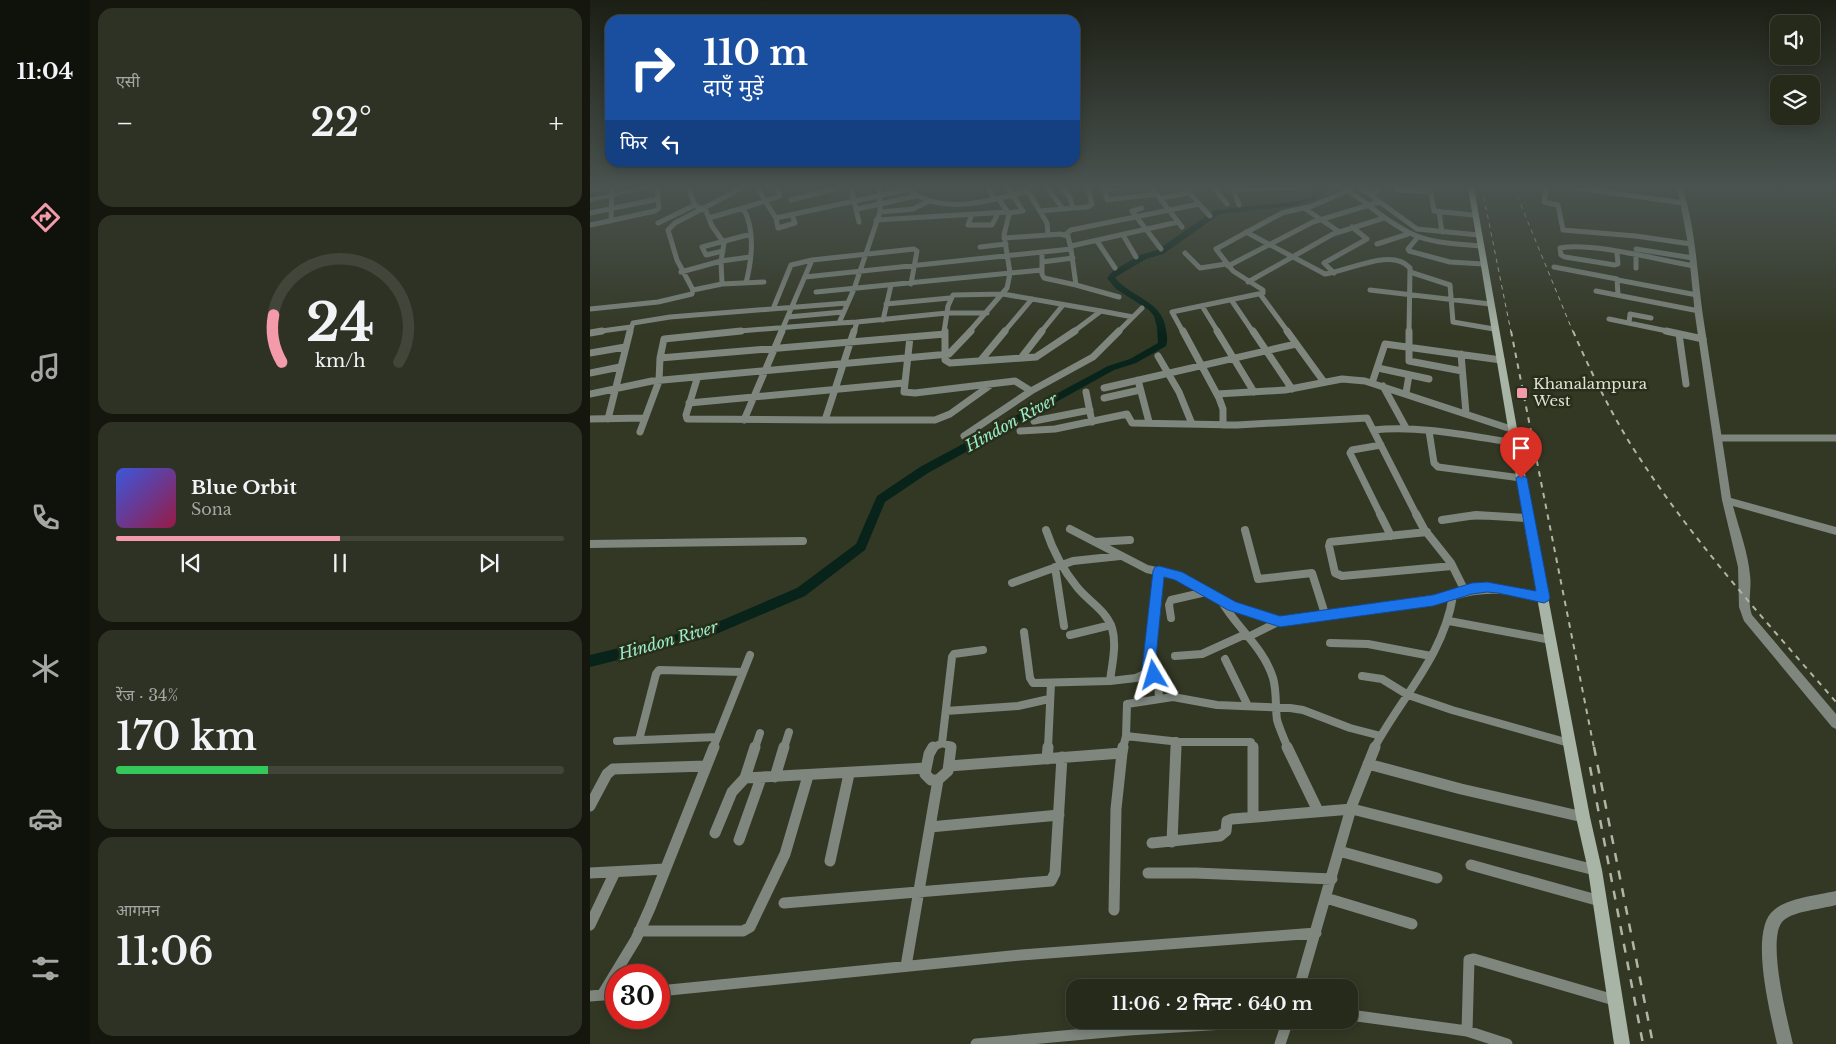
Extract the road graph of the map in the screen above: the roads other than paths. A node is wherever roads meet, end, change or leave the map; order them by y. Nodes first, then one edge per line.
1 (670, 237) edge
2 (720, 237) edge
3 (738, 237) edge
4 (751, 237) edge
5 (870, 237) edge
6 (1005, 237) edge
7 (1036, 237) edge
8 (1068, 237) edge
9 (1116, 237) edge
10 (1124, 237) edge
11 (1152, 237) edge
12 (1238, 237) edge
13 (1255, 237) edge
14 (1283, 237) edge
15 (1328, 237) edge
16 (1364, 237) edge
17 (1400, 237) edge
18 (1414, 237) edge
19 (1464, 237) edge
20 (1478, 237) edge
21 (1641, 237) edge
22 (1690, 237) edge
23 (1417, 238) junction
24 (722, 240) junction
25 (1479, 240) junction
26 (1005, 241) junction
27 (1097, 241) junction
28 (1268, 244) junction
29 (1378, 244) dead end
30 (1692, 244) junction
31 (980, 247) dead end
32 (1071, 248) junction
33 (1160, 249) dead end
34 (1636, 250) dead end
35 (723, 251) junction
36 (1042, 253) junction
37 (1185, 253) dead end
38 (1617, 253) junction
39 (864, 254) junction
40 (1009, 256) junction
41 (750, 257) junction
42 (1136, 257) dead end
43 (1292, 257) junction
44 (1636, 257) junction
45 (1072, 258) junction
46 (812, 260) junction
47 (721, 261) junction
48 (1042, 262) junction
49 (1693, 262) junction
50 (1484, 264) junction
51 (1227, 265) junction
52 (914, 266) junction
53 (1554, 267) dead end
54 (1115, 268) dead end
55 (1636, 268) dead end
56 (1042, 270) junction
57 (860, 271) junction
58 (682, 272) junction
59 (1410, 272) junction
60 (1010, 273) junction
61 (1334, 273) junction
62 (805, 276) junction
63 (1618, 280) junction
64 (746, 282) junction
65 (764, 282) dead end
66 (1248, 282) junction
67 (722, 284) junction
68 (912, 284) junction
69 (1076, 285) junction
70 (891, 286) junction
71 (854, 289) junction
72 (693, 290) junction
73 (1370, 290) dead end
74 (1596, 291) dead end
75 (816, 292) dead end
76 (1004, 294) junction
77 (1260, 294) junction
78 (1410, 294) junction
79 (1697, 294) junction
80 (1618, 295) junction
81 (1119, 297) dead end
82 (950, 298) junction
83 (1032, 299) junction
84 (1452, 299) junction
85 (1232, 301) junction
86 (847, 303) junction
87 (886, 304) junction
88 (1490, 304) junction
89 (1063, 305) junction
90 (1202, 306) junction
91 (792, 307) junction
92 (1142, 308) dead end
93 (773, 309) junction
94 (591, 311) edge
95 (1101, 311) junction
96 (1699, 311) junction
97 (843, 312) junction
98 (947, 313) junction
99 (987, 313) junction
100 (788, 317) junction
101 (1133, 317) junction
102 (1609, 318) dead end
103 (1651, 318) dead end
104 (883, 320) junction
105 (857, 322) junction
106 (839, 323) junction
107 (1629, 323) junction
108 (630, 327) junction
109 (784, 327) junction
110 (1494, 329) junction
111 (590, 333) edge
112 (945, 334) junction
113 (1680, 334) junction
114 (910, 337) junction
115 (1703, 338) junction
116 (850, 343) junction
117 (1296, 344) junction
118 (625, 347) junction
119 (1409, 347) junction
120 (774, 349) junction
121 (1265, 352) junction
122 (590, 353) edge
123 (1461, 354) junction
124 (944, 355) junction
125 (1158, 356) dead end
126 (660, 358) junction
127 (1021, 358) junction
128 (907, 359) junction
129 (1234, 359) junction
130 (981, 360) junction
131 (1501, 360) junction
132 (843, 365) junction
133 (1202, 366) junction
134 (620, 367) junction
135 (1378, 368) junction
136 (1462, 371) junction
137 (590, 372) edge
138 (765, 372) junction
139 (1167, 374) junction
140 (1409, 375) junction
141 (697, 378) junction
142 (1429, 379) dead end
143 (1138, 380) junction
144 (659, 381) junction
145 (1324, 382) junction
146 (904, 383) junction
147 (1372, 383) junction
148 (992, 384) junction
149 (1686, 384) dead end
150 (1383, 386) junction
151 (1104, 388) dead end
152 (616, 389) junction
153 (835, 389) junction
154 (1292, 389) junction
155 (1140, 390) junction
156 (1031, 391) junction
157 (1086, 392) dead end
158 (1254, 392) junction
159 (1406, 393) junction
160 (590, 394) edge
161 (1217, 394) junction
162 (754, 397) junction
163 (1104, 398) dead end
164 (690, 404) junction
165 (1090, 410) junction
166 (1466, 413) junction
167 (645, 418) junction
168 (608, 419) junction
169 (590, 420) edge
170 (744, 420) junction
171 (825, 420) junction
172 (1034, 421) dead end
173 (1092, 422) junction
174 (1149, 422) junction
175 (1192, 424) junction
176 (1223, 425) junction
177 (1406, 428) junction
178 (1373, 430) junction
179 (1514, 430) junction
180 (1020, 431) dead end
181 (1429, 431) junction
182 (640, 432) dead end
183 (964, 436) dead end
184 (1718, 438) junction
185 (1836, 438) edge
186 (1516, 443) junction
187 (1381, 445) junction
188 (1521, 478) junction
189 (1727, 500) junction
190 (1528, 518) junction
191 (1442, 520) dead end
192 (1070, 529) dead end
193 (1046, 530) dead end
194 (1245, 530) dead end
195 (1836, 531) edge
196 (1427, 532) junction
197 (1391, 536) junction
198 (1130, 540) dead end
199 (803, 541) dead end
200 (1095, 542) junction
201 (590, 544) edge
202 (1120, 556) junction
203 (1058, 566) junction
204 (1452, 566) junction
205 (1159, 571) junction
206 (1012, 583) dead end
207 (1465, 591) junction
208 (1206, 592) junction
209 (1453, 596) junction
210 (1544, 598) junction
211 (1222, 602) junction
212 (1325, 614) junction
213 (1171, 618) dead end
214 (1280, 621) junction
215 (1449, 621) junction
216 (1111, 625) junction
217 (1064, 626) dead end
218 (1024, 632) dead end
219 (1070, 635) dead end
220 (1247, 635) junction
221 (1551, 640) junction
222 (1330, 644) dead end
223 (983, 650) dead end
224 (750, 655) dead end
225 (1175, 656) dead end
226 (1431, 656) junction
227 (1225, 659) dead end
228 (743, 672) junction
229 (1149, 672) junction
230 (1362, 676) dead end
231 (1110, 682) junction
232 (1051, 683) junction
233 (1408, 695) junction
234 (1049, 699) junction
235 (1159, 699) junction
236 (1248, 706) junction
237 (1278, 708) junction
238 (946, 712) junction
239 (1836, 723) edge
240 (760, 732) dead end
241 (789, 732) dead end
242 (1126, 736) junction
243 (1381, 736) junction
244 (717, 737) junction
245 (617, 740) dead end
246 (639, 740) junction
247 (1176, 742) junction
248 (942, 743) junction
249 (1569, 743) junction
250 (1122, 753) junction
251 (1062, 757) junction
252 (1047, 759) junction
253 (1368, 764) junction
254 (706, 766) junction
255 (949, 766) junction
256 (926, 768) junction
257 (849, 774) junction
258 (808, 776) junction
259 (775, 777) junction
260 (745, 778) junction
261 (761, 778) junction
262 (938, 780) junction
263 (590, 806) edge
264 (1352, 809) junction
265 (1318, 811) junction
266 (1058, 815) junction
267 (1253, 817) junction
268 (1583, 817) junction
269 (930, 827) junction
270 (715, 833) dead end
271 (739, 840) dead end
272 (1172, 842) junction
273 (1152, 843) dead end
274 (1339, 851) junction
275 (830, 861) dead end
276 (1471, 865) dead end
277 (665, 870) junction
278 (1595, 870) junction
279 (616, 872) junction
280 (590, 874) edge
281 (1148, 874) dead end
282 (1437, 878) dead end
283 (1332, 879) junction
284 (919, 892) junction
285 (1326, 898) junction
286 (1836, 898) edge
287 (1600, 901) junction
288 (784, 903) dead end
289 (1114, 910) dead end
290 (1412, 924) dead end
291 (590, 925) edge
292 (639, 931) junction
293 (1316, 933) junction
294 (906, 966) junction
295 (1302, 979) edge
296 (670, 990) edge
297 (602, 995) junction
298 (605, 995) edge
299 (590, 996) edge
300 (1614, 1000) junction
301 (1358, 1016) edge
302 (1145, 1029) edge
303 (1285, 1029) edge
304 (1467, 1032) junction
305 (976, 1044) edge
306 (1280, 1044) edge
307 (1507, 1044) edge
308 (1622, 1044) edge
309 (1785, 1044) edge

1 - 58 street
2 - 24 street
3 - 24 street
4 - 41 street
5 - 39 street
6 - 26 street
7 - 26 street
8 - 32 street
9 - 27 street
10 - 42 street
11 - 33 street
12 - 51 street
13 - 28 street
14 - 28 street
15 - 43 street
16 - 61 street
17 - 29 street
18 - 23 street
19 - 25 street
20 - 25 main road
21 - 30 street
22 - 30 street
23 - 25 street
23 - 50 street
24 - 35 street
24 - 35 street
25 - 50 main road
26 - 31 street
26 - 40 street
27 - 32 street
27 - 54 street
28 - 43 street
28 - 51 street
30 - 49 street
32 - 36 street
32 - 45 street
34 - 49 street
35 - 47 street
36 - 40 street
36 - 48 street
37 - 51 street
38 - 38 street
38 - 44 street
39 - 46 street
39 - 52 street
39 - 57 street
40 - 52 street
40 - 60 street
41 - 47 street
41 - 64 street
43 - 61 street
43 - 66 street
44 - 49 street
44 - 55 street
45 - 48 street
45 - 69 street
46 - 62 street
46 - 93 street
47 - 58 street
47 - 67 street
48 - 56 street
49 - 79 street
50 - 88 main road
51 - 66 street
52 - 57 street
52 - 68 street
53 - 63 street
56 - 60 street
56 - 69 street
57 - 62 street
57 - 71 street
58 - 72 street
59 - 61 street
59 - 78 street
59 - 84 street
60 - 68 street
60 - 76 street
62 - 91 street
63 - 79 street
63 - 80 street
64 - 65 street
64 - 67 street
66 - 77 street
67 - 72 street
68 - 70 street
69 - 81 street
70 - 71 street
70 - 87 street
71 - 75 street
71 - 86 street
72 - 94 street
73 - 78 street
74 - 80 street
76 - 82 street
76 - 83 street
76 - 99 street
77 - 85 street
77 - 117 street
78 - 84 street
78 - 119 street
79 - 96 street
80 - 96 street
82 - 87 street
82 - 98 street
83 - 89 street
83 - 130 street
84 - 88 street
84 - 110 street
85 - 90 street
85 - 121 street
86 - 91 street
86 - 97 street
87 - 104 street
88 - 110 main road
89 - 95 street
89 - 127 street
90 - 129 street
90 - 133 street
91 - 93 street
91 - 100 street
92 - 101 street
93 - 108 street
95 - 101 street
95 - 127 street
96 - 115 street
97 - 100 street
97 - 106 street
98 - 99 street
98 - 104 street
98 - 112 street
99 - 124 street
100 - 109 street
101 - 156 street
102 - 107 street
103 - 107 street
104 - 105 street
105 - 106 street
105 - 116 street
106 - 109 street
107 - 113 street
108 - 111 street
108 - 118 street
109 - 120 street
109 - 126 street
110 - 131 main road
112 - 114 street
112 - 124 street
113 - 115 street
113 - 149 street
114 - 116 street
114 - 128 street
115 - 184 street
116 - 120 street
116 - 132 street
117 - 121 street
117 - 145 street
118 - 122 street
118 - 134 street
119 - 123 street
119 - 135 street
119 - 136 street
120 - 126 street
120 - 138 street
121 - 129 street
121 - 154 street
123 - 131 street
123 - 136 street
124 - 128 street
124 - 130 street
125 - 139 street
126 - 144 street
127 - 130 street
128 - 132 street
128 - 146 street
129 - 133 street
129 - 158 street
131 - 179 main road
132 - 138 street
132 - 153 street
133 - 139 street
133 - 161 street
134 - 137 street
134 - 152 street
135 - 140 street
135 - 147 street
136 - 166 street
138 - 141 street
138 - 162 street
139 - 143 street
139 - 175 street
140 - 142 street
140 - 159 street
141 - 144 street
141 - 164 street
143 - 151 street
143 - 155 street
144 - 152 street
144 - 167 street
145 - 147 street
145 - 154 street
146 - 148 street
146 - 153 street
147 - 150 street
148 - 156 street
148 - 171 street
150 - 159 street
150 - 177 street
152 - 160 street
152 - 168 street
153 - 162 street
153 - 171 street
154 - 158 street
155 - 163 street
155 - 174 street
156 - 183 street
157 - 165 street
158 - 161 street
159 - 166 street
161 - 176 street
162 - 164 street
162 - 170 street
164 - 170 street
165 - 172 street
165 - 173 street
166 - 179 street
167 - 168 street
167 - 182 street
168 - 169 street
170 - 171 street
173 - 174 street
173 - 180 street
174 - 175 street
175 - 176 street
176 - 178 street
177 - 178 street
177 - 181 street
178 - 187 street
179 - 186 main road
181 - 186 street
181 - 188 street
184 - 185 street
184 - 189 street
186 - 188 main road
187 - 196 street
187 - 197 street
188 - 190 main road
189 - 195 street
189 - 239 street
190 - 191 street
190 - 210 main road
192 - 200 street
193 - 203 street
194 - 212 street
196 - 197 street
196 - 204 street
197 - 204 street
198 - 200 street
199 - 201 street
200 - 202 street
202 - 203 street
202 - 205 street
203 - 206 street
203 - 216 street
203 - 217 street
204 - 207 street
205 - 208 street
205 - 229 street
207 - 209 street
207 - 210 street
208 - 211 street
208 - 213 street
209 - 212 street
209 - 215 street
210 - 221 main road
211 - 214 street
211 - 220 street
212 - 214 street
214 - 220 street
215 - 221 street
215 - 226 street
216 - 219 street
216 - 231 street
218 - 232 street
220 - 225 street
220 - 237 street
221 - 249 main road
222 - 226 street
223 - 238 street
224 - 228 street
226 - 233 street
227 - 236 street
228 - 244 street
228 - 246 street
229 - 231 street
229 - 235 street
230 - 233 street
231 - 232 street
232 - 234 street
233 - 243 street
233 - 249 street
234 - 238 street
234 - 252 street
235 - 236 street
235 - 242 street
236 - 237 street
237 - 243 street
237 - 265 street
238 - 248 street
240 - 260 street
241 - 259 street
242 - 247 street
242 - 250 street
243 - 253 street
244 - 246 street
244 - 254 street
245 - 246 street
247 - 267 street
247 - 272 street
248 - 255 street
248 - 256 street
249 - 268 main road
250 - 251 street
250 - 289 street
251 - 252 street
251 - 266 street
252 - 255 street
253 - 264 street
253 - 268 street
254 - 263 street
254 - 277 street
255 - 262 street
256 - 257 street
256 - 262 street
257 - 258 street
257 - 275 street
258 - 259 street
258 - 292 street
259 - 261 street
260 - 261 street
260 - 270 street
261 - 271 street
262 - 269 street
264 - 265 street
264 - 274 street
264 - 278 street
265 - 267 street
266 - 269 street
266 - 284 street
267 - 272 street
268 - 278 main road
269 - 284 street
272 - 273 street
274 - 282 street
274 - 283 street
276 - 287 street
277 - 279 street
277 - 292 street
278 - 287 main road
279 - 280 street
279 - 291 street
281 - 283 street
283 - 285 street
284 - 288 street
284 - 294 street
285 - 290 street
285 - 293 street
286 - 309 street
287 - 300 main road
292 - 297 street
293 - 294 street
293 - 295 street
294 - 296 street
297 - 298 street
297 - 299 street
300 - 304 street
300 - 308 main road
301 - 304 street
302 - 305 street
303 - 306 street
304 - 307 street

